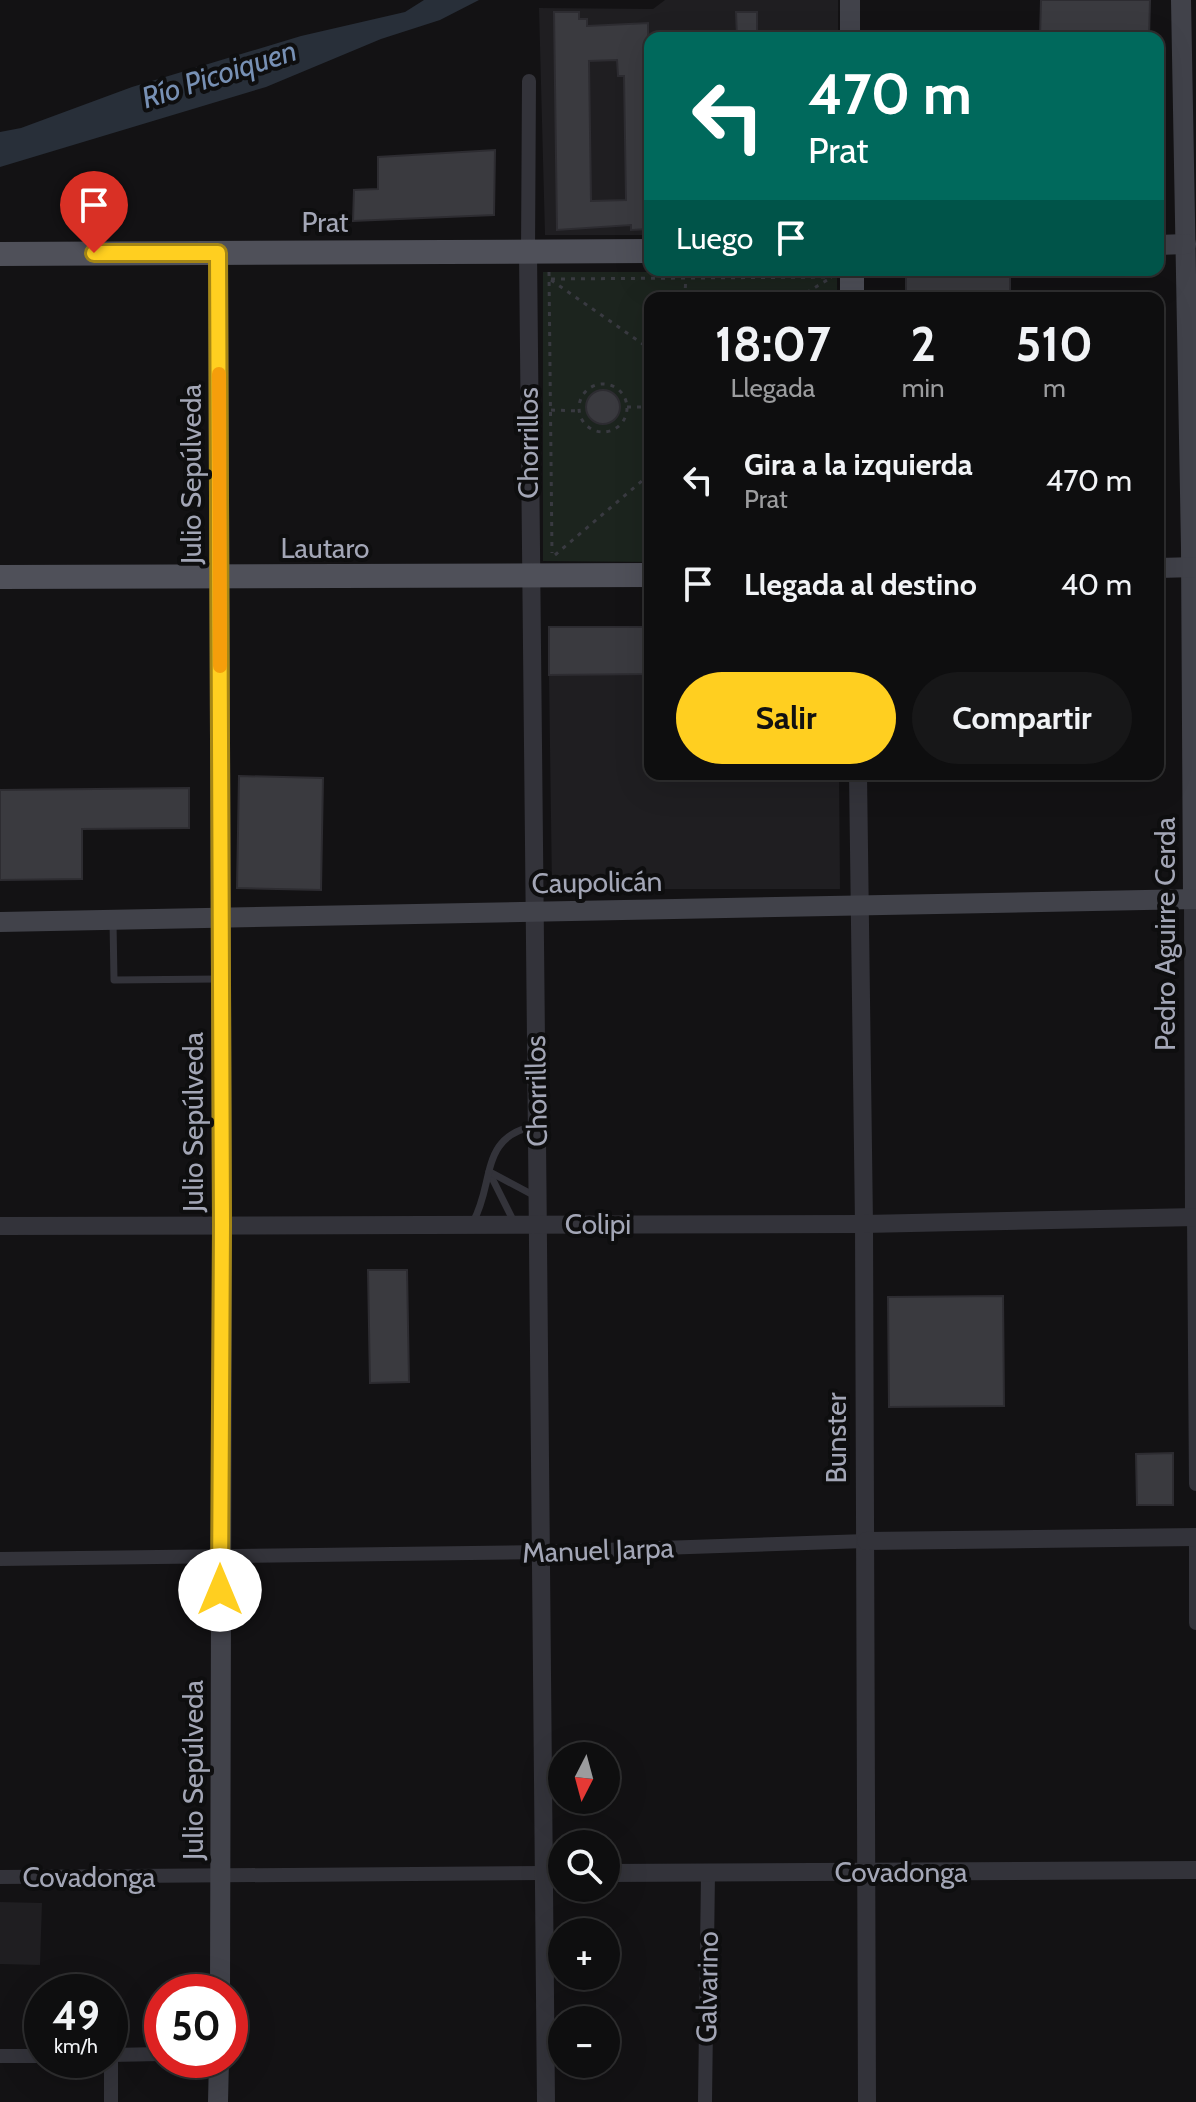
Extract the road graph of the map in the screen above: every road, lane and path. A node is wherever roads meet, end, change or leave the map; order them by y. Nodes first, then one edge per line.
1 (850, 0) edge
2 (1181, 0) edge
3 (850, 32) edge
4 (529, 81) dead end
5 (1191, 244) edge
6 (1164, 245) edge
7 (644, 251) edge
8 (218, 253) junction
9 (0, 254) edge
10 (534, 258) junction
11 (686, 277) junction
12 (550, 279) junction
13 (847, 280) edge
14 (685, 292) edge
15 (814, 292) edge
16 (644, 345) edge
17 (627, 407) junction
18 (644, 407) edge
19 (528, 410) junction
20 (551, 410) junction
21 (579, 411) junction
22 (644, 479) edge
23 (1193, 567) edge
24 (1164, 568) edge
25 (644, 575) edge
26 (0, 577) edge
27 (530, 577) junction
28 (219, 579) junction
29 (858, 780) edge
30 (1195, 899) edge
31 (860, 905) junction
32 (534, 912) junction
33 (220, 917) junction
34 (113, 919) junction
35 (0, 922) edge
36 (221, 979) junction
37 (536, 1126) junction
38 (488, 1170) junction
39 (537, 1196) junction
40 (1195, 1217) edge
41 (472, 1223) junction
42 (515, 1224) junction
43 (537, 1224) junction
44 (864, 1224) junction
45 (222, 1225) junction
46 (0, 1226) edge
47 (1196, 1484) edge
48 (1196, 1536) edge
49 (866, 1541) junction
50 (543, 1552) junction
51 (219, 1558) junction
52 (0, 1559) edge
53 (1196, 1623) edge
54 (552, 1830) edge
55 (1196, 1870) edge
56 (867, 1872) junction
57 (548, 1873) edge
58 (620, 1873) edge
59 (708, 1873) junction
60 (0, 1877) edge
61 (221, 1877) junction
62 (552, 1902) edge
63 (220, 1974) edge
64 (0, 2056) edge
65 (24, 2056) edge
66 (110, 2078) edge
67 (219, 2078) edge
68 (111, 2102) edge
69 (218, 2102) edge
70 (546, 2102) edge
71 (705, 2102) edge
72 (867, 2102) edge

1 - 3 main road
2 - 5 main road, Pedro Aguirre Cerda
4 - 10 street, Chorrillos
5 - 6 main road
5 - 23 main road, Pedro Aguirre Cerda
7 - 10 main road, Prat
8 - 9 main road, Prat
8 - 10 main road, Prat
8 - 28 main road, Julio Sepúlveda
10 - 12 path
10 - 12 path
10 - 19 street, Chorrillos
11 - 12 path
11 - 13 path
11 - 14 path
12 - 16 path
12 - 20 path
13 - 15 path
17 - 18 path
17 - 21 path
17 - 21 path
19 - 20 path
19 - 27 street, Chorrillos
20 - 21 path
20 - 22 path
23 - 24 main road
23 - 30 main road, Pedro Aguirre Cerda
25 - 27 main road, Lautaro
26 - 28 main road, Lautaro
27 - 28 main road, Lautaro
27 - 32 street, Chorrillos
28 - 33 main road, Julio Sepúlveda
29 - 31 street, Bunster
30 - 31 main road, Caupolicán
30 - 40 street, Pedro Aguirre Cerda
31 - 32 main road, Caupolicán
31 - 44 street, Bunster
32 - 33 main road, Caupolicán
32 - 37 street, Chorrillos
33 - 34 main road, Caupolicán
33 - 36 main road, Julio Sepúlveda
34 - 35 main road, Caupolicán
34 - 36 lane
36 - 45 main road, Julio Sepúlveda
37 - 38 lane
37 - 39 street, Chorrillos
38 - 39 lane
38 - 41 lane
38 - 42 lane
39 - 43 street, Chorrillos
40 - 44 street, Colipi
40 - 47 street, Pedro Aguirre Cerda
41 - 42 street, Colipi
41 - 45 street, Colipi
42 - 43 street, Colipi
43 - 44 street, Colipi
43 - 50 street, Chorrillos
44 - 49 street, Bunster
45 - 46 street, Colipi
45 - 51 main road, Julio Sepúlveda
48 - 49 street, Manuel Jarpa
48 - 53 street
49 - 50 street, Manuel Jarpa
49 - 56 street, Bunster
50 - 51 street, Manuel Jarpa
50 - 54 street, Chorrillos
51 - 52 street, Manuel Jarpa
51 - 61 main road, Julio Sepúlveda
55 - 56 street, Covadonga
56 - 59 street, Covadonga
56 - 72 street, Bunster
57 - 61 street, Covadonga
58 - 59 street, Covadonga
59 - 71 street, Galvarino
60 - 61 street, Covadonga
61 - 63 main road, Julio Sepúlveda
62 - 70 street, Chorrillos
64 - 65 street
66 - 68 street
67 - 69 main road

